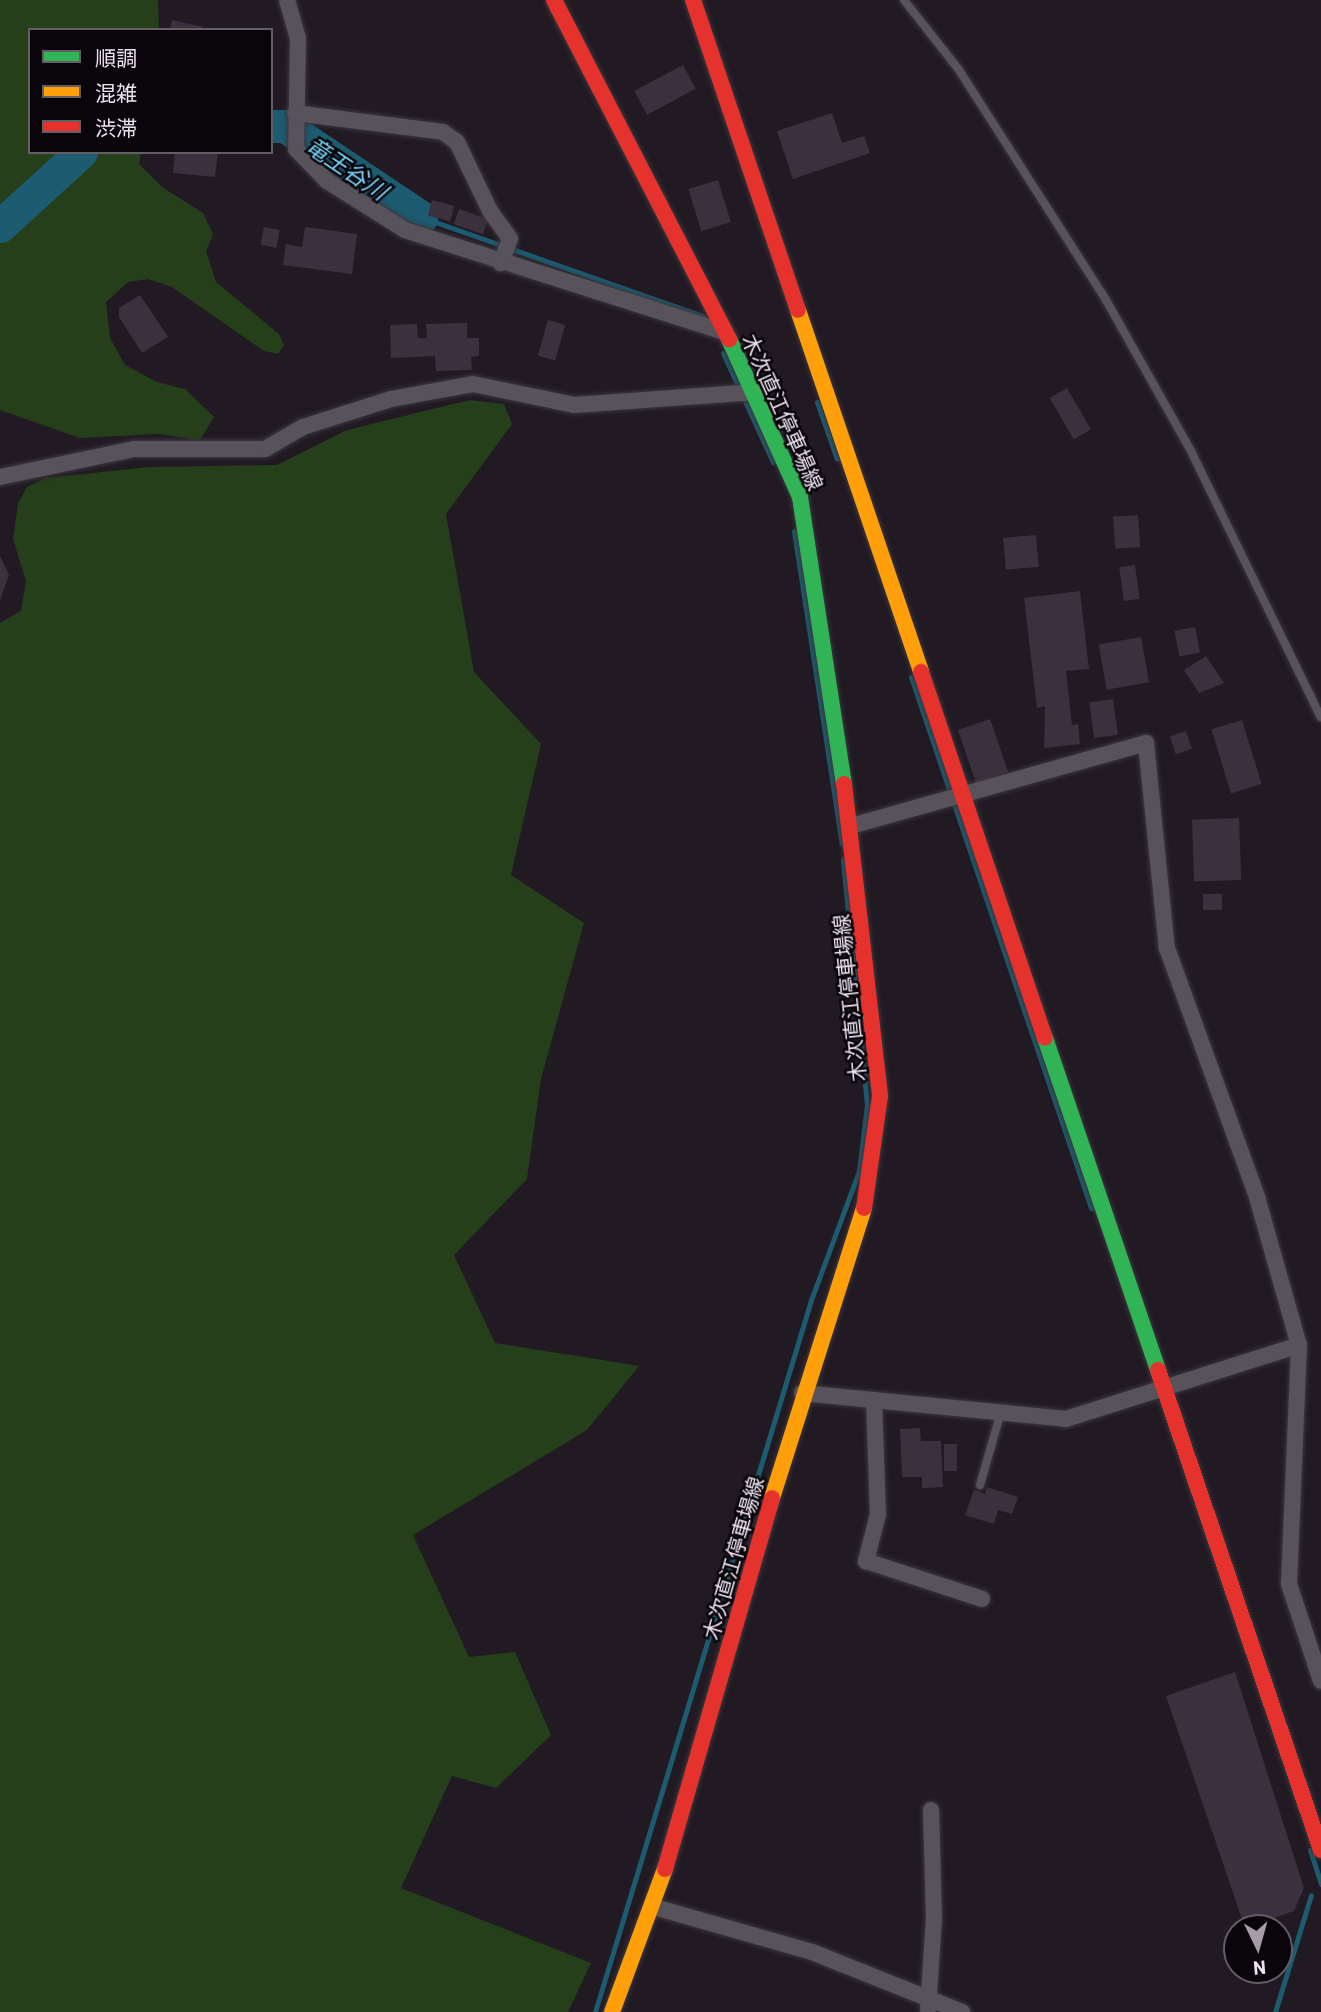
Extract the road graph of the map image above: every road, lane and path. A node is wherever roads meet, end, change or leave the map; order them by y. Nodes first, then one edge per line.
1 (288, 0) edge
2 (554, 0) edge
3 (693, 0) edge
4 (904, 0) edge
5 (295, 113) junction
6 (501, 263) junction
7 (725, 332) junction
8 (756, 392) junction
9 (0, 477) edge
10 (1321, 717) edge
11 (965, 798) junction
12 (851, 827) junction
13 (1299, 1345) junction
14 (1167, 1390) junction
15 (802, 1393) junction
16 (874, 1400) junction
17 (1001, 1412) junction
18 (980, 1485) dead end
19 (982, 1600) dead end
20 (1321, 1681) edge
21 (931, 1810) dead end
22 (1321, 1850) edge
23 (654, 1907) junction
24 (928, 2006) edge
25 (612, 2012) edge
26 (962, 2012) edge

1 - 5 street
2 - 7 main road, 木次直江停車場線
3 - 11 main road
4 - 10 lane
5 - 6 street
5 - 6 street
6 - 7 street
7 - 8 main road, 木次直江停車場線
8 - 9 street
8 - 12 main road, 木次直江停車場線
11 - 12 street
11 - 13 street
11 - 14 main road
12 - 15 main road, 木次直江停車場線
13 - 14 street
13 - 20 street
14 - 17 street
14 - 22 main road
15 - 16 street
15 - 23 main road, 木次直江停車場線
16 - 17 street
16 - 19 street
17 - 18 lane
21 - 24 street
23 - 24 street
23 - 25 main road, 木次直江停車場線
24 - 26 street

